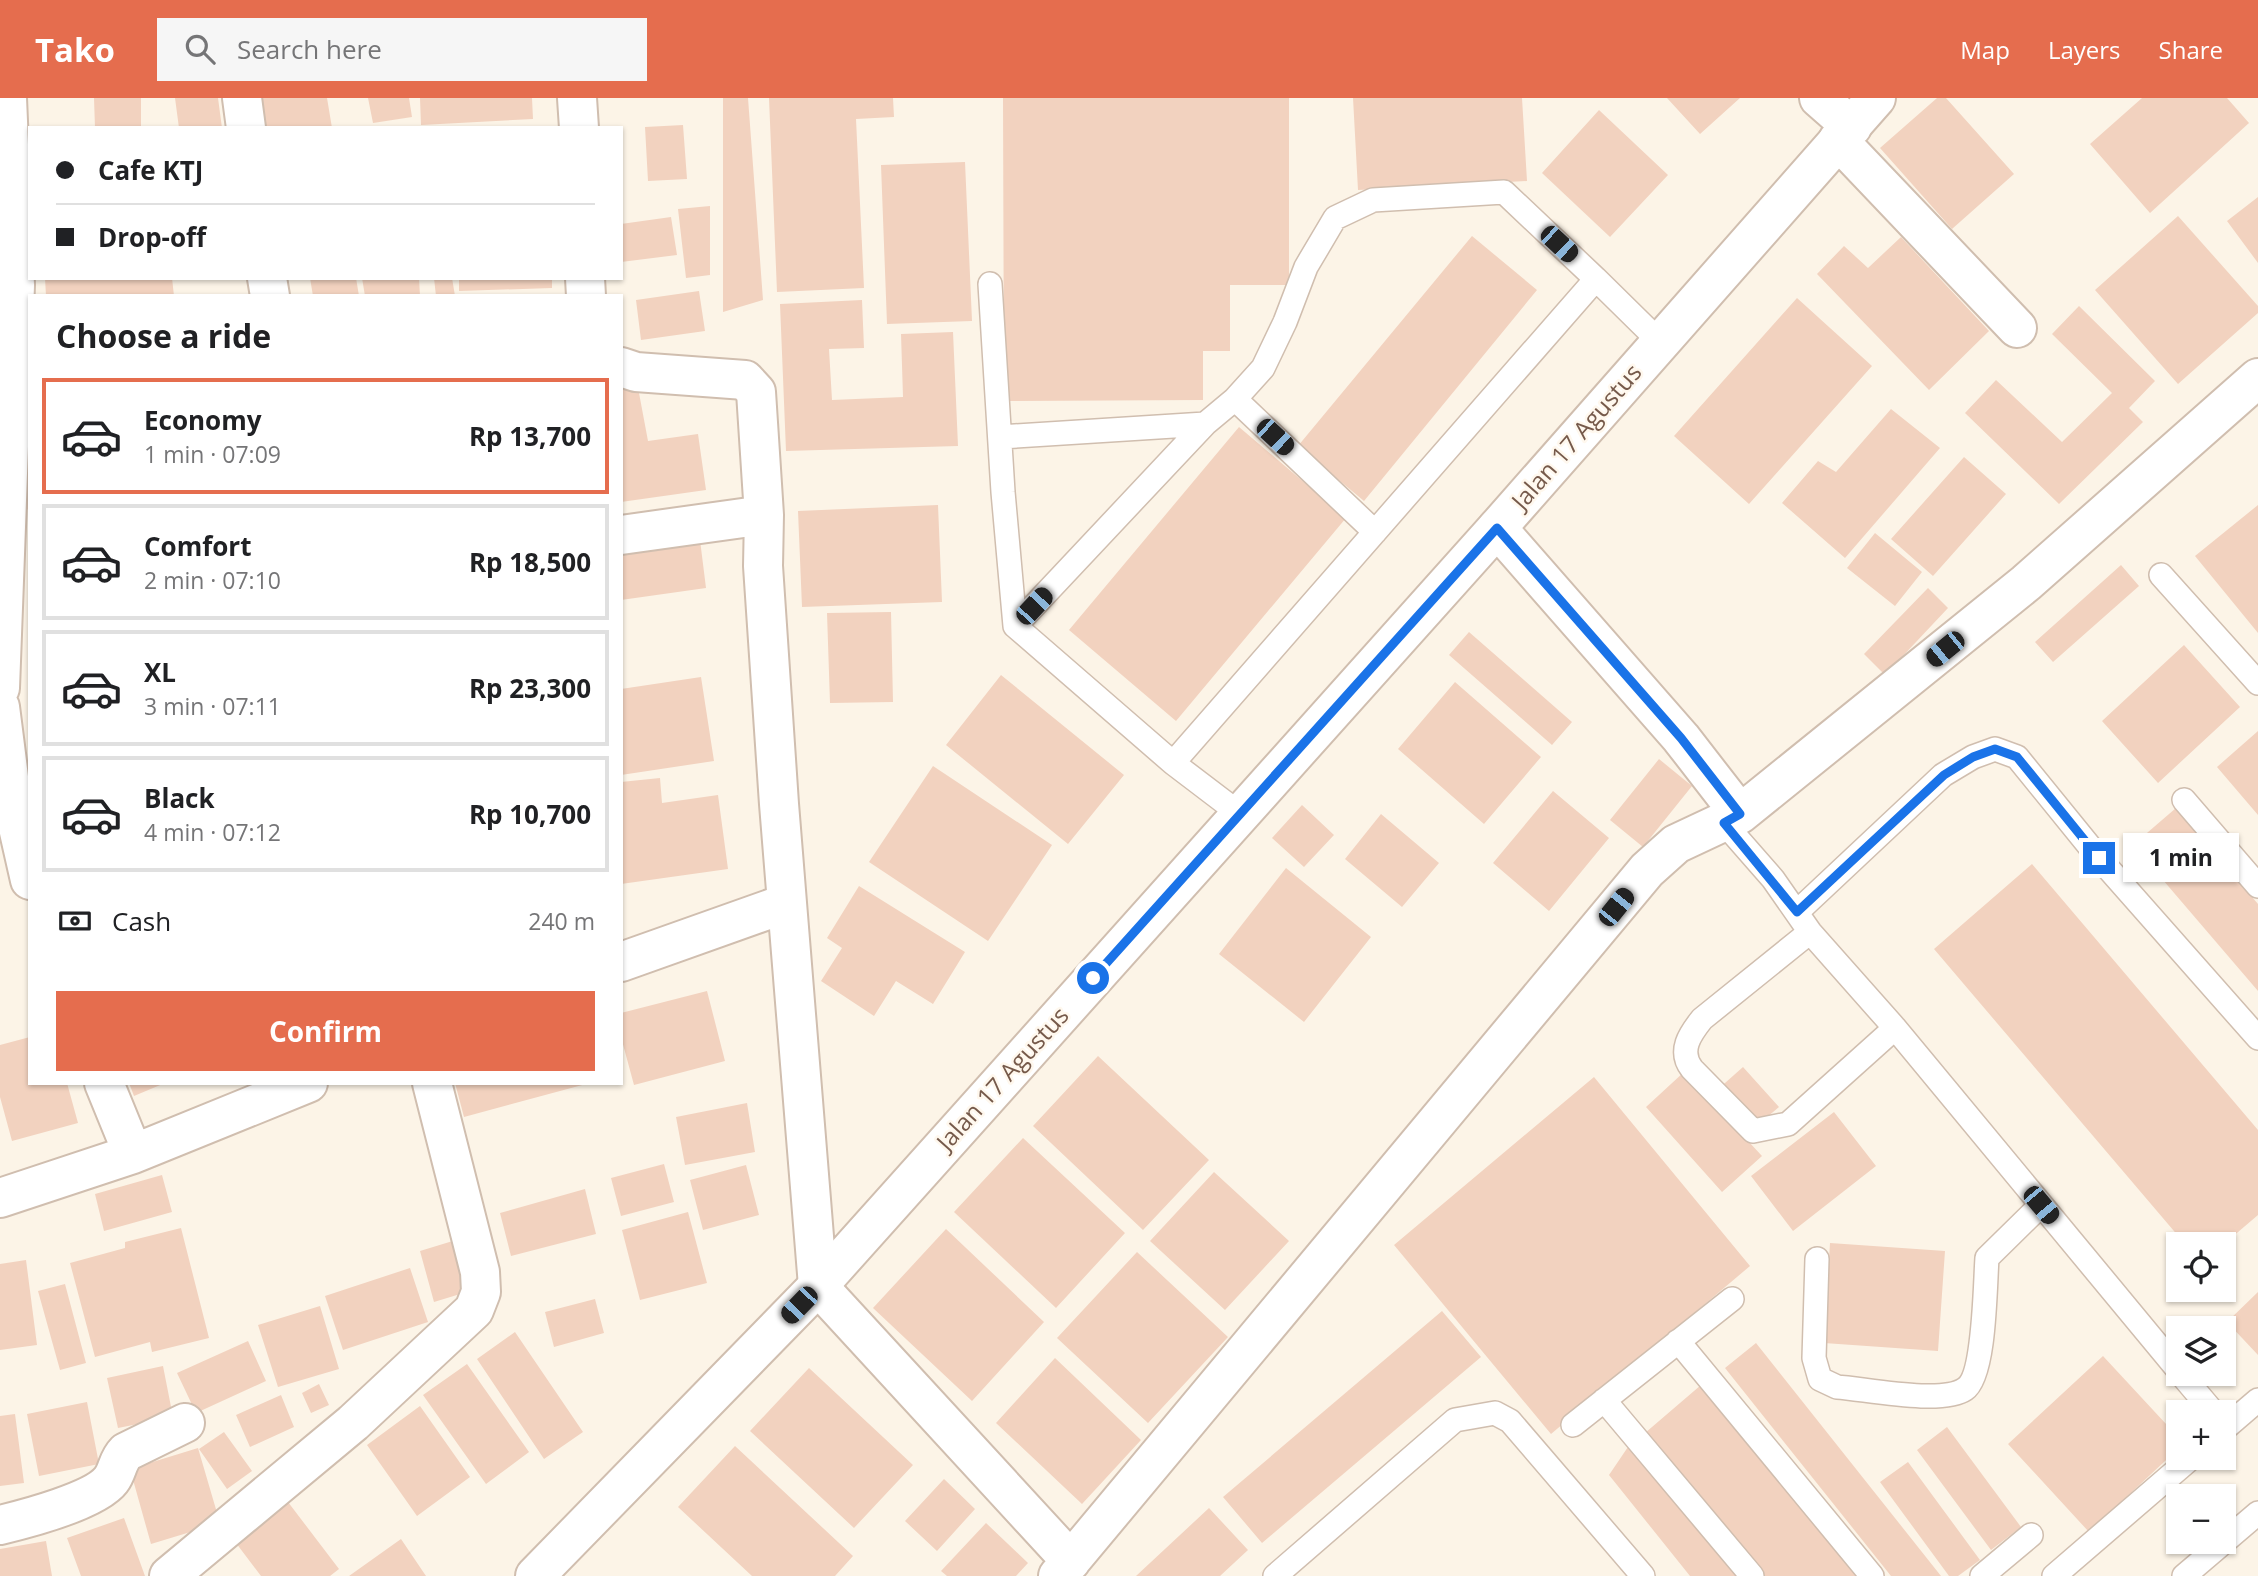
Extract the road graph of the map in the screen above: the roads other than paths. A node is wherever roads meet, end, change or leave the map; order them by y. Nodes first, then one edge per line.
1 (7, 98) edge
2 (242, 98) edge
3 (577, 98) edge
4 (1819, 98) edge
5 (1876, 98) edge
6 (246, 126) edge
7 (579, 126) edge
8 (1845, 134) junction
9 (1596, 279) junction
10 (990, 284) dead end
11 (2017, 328) dead end
12 (1660, 342) junction
13 (623, 368) edge
14 (2258, 378) edge
15 (1235, 399) junction
16 (1205, 424) junction
17 (1000, 437) junction
18 (764, 514) junction
19 (1497, 528) junction
20 (1375, 532) junction
21 (623, 535) edge
22 (2161, 575) dead end
23 (1015, 626) junction
24 (2258, 683) edge
25 (0, 688) edge
26 (0, 707) edge
27 (1173, 763) junction
28 (2184, 800) dead end
29 (1240, 814) junction
30 (1732, 818) junction
31 (28, 871) edge
32 (2258, 886) edge
33 (787, 902) junction
34 (1797, 912) junction
35 (1810, 932) junction
36 (623, 961) edge
37 (1895, 1028) junction
38 (2258, 1038) edge
39 (105, 1085) edge
40 (302, 1085) edge
41 (433, 1085) edge
42 (133, 1154) junction
43 (0, 1198) edge
44 (2041, 1205) junction
45 (1817, 1259) dead end
46 (818, 1286) junction
47 (1732, 1298) dead end
48 (1678, 1341) junction
49 (2166, 1355) edge
50 (2191, 1386) edge
51 (1604, 1400) junction
52 (2203, 1400) edge
53 (2258, 1400) edge
54 (2236, 1415) edge
55 (185, 1423) dead end
56 (1573, 1424) dead end
57 (2177, 1470) edge
58 (2258, 1513) edge
59 (0, 1525) edge
60 (2031, 1535) dead end
61 (1064, 1569) edge
62 (169, 1576) edge
63 (535, 1576) edge
64 (1275, 1576) edge
65 (1643, 1576) edge
66 (1752, 1576) edge
67 (1872, 1576) edge
68 (1982, 1576) edge
69 (2054, 1576) edge
70 (2184, 1576) edge

1 - 25 street
2 - 6 street
3 - 7 street
4 - 8 street
5 - 8 street, Jalan 17 Agustus
8 - 11 street
8 - 12 street, Jalan 17 Agustus
9 - 12 lane
9 - 15 lane
9 - 20 lane
10 - 17 lane
12 - 19 street, Jalan 17 Agustus
13 - 18 street
14 - 30 street
15 - 16 lane
15 - 20 lane
16 - 17 lane
16 - 23 lane
17 - 23 lane
18 - 21 street
18 - 33 street
19 - 29 street, Jalan 17 Agustus
19 - 30 street
20 - 27 lane
22 - 24 lane
23 - 27 lane
26 - 31 street
27 - 29 lane
28 - 32 lane
29 - 46 street, Jalan 17 Agustus
30 - 34 lane
30 - 61 street
33 - 36 street
33 - 46 street
34 - 35 lane
34 - 38 lane
35 - 37 lane
35 - 37 lane
37 - 44 lane
39 - 42 street
40 - 42 street
41 - 62 street
42 - 43 street
44 - 45 lane
44 - 49 lane
46 - 61 street
46 - 63 street, Jalan 17 Agustus
47 - 48 lane
48 - 51 lane
48 - 67 lane
50 - 52 lane
51 - 56 lane
51 - 66 lane
53 - 54 lane
55 - 59 street
57 - 69 lane
58 - 70 lane
60 - 68 lane
64 - 65 lane

